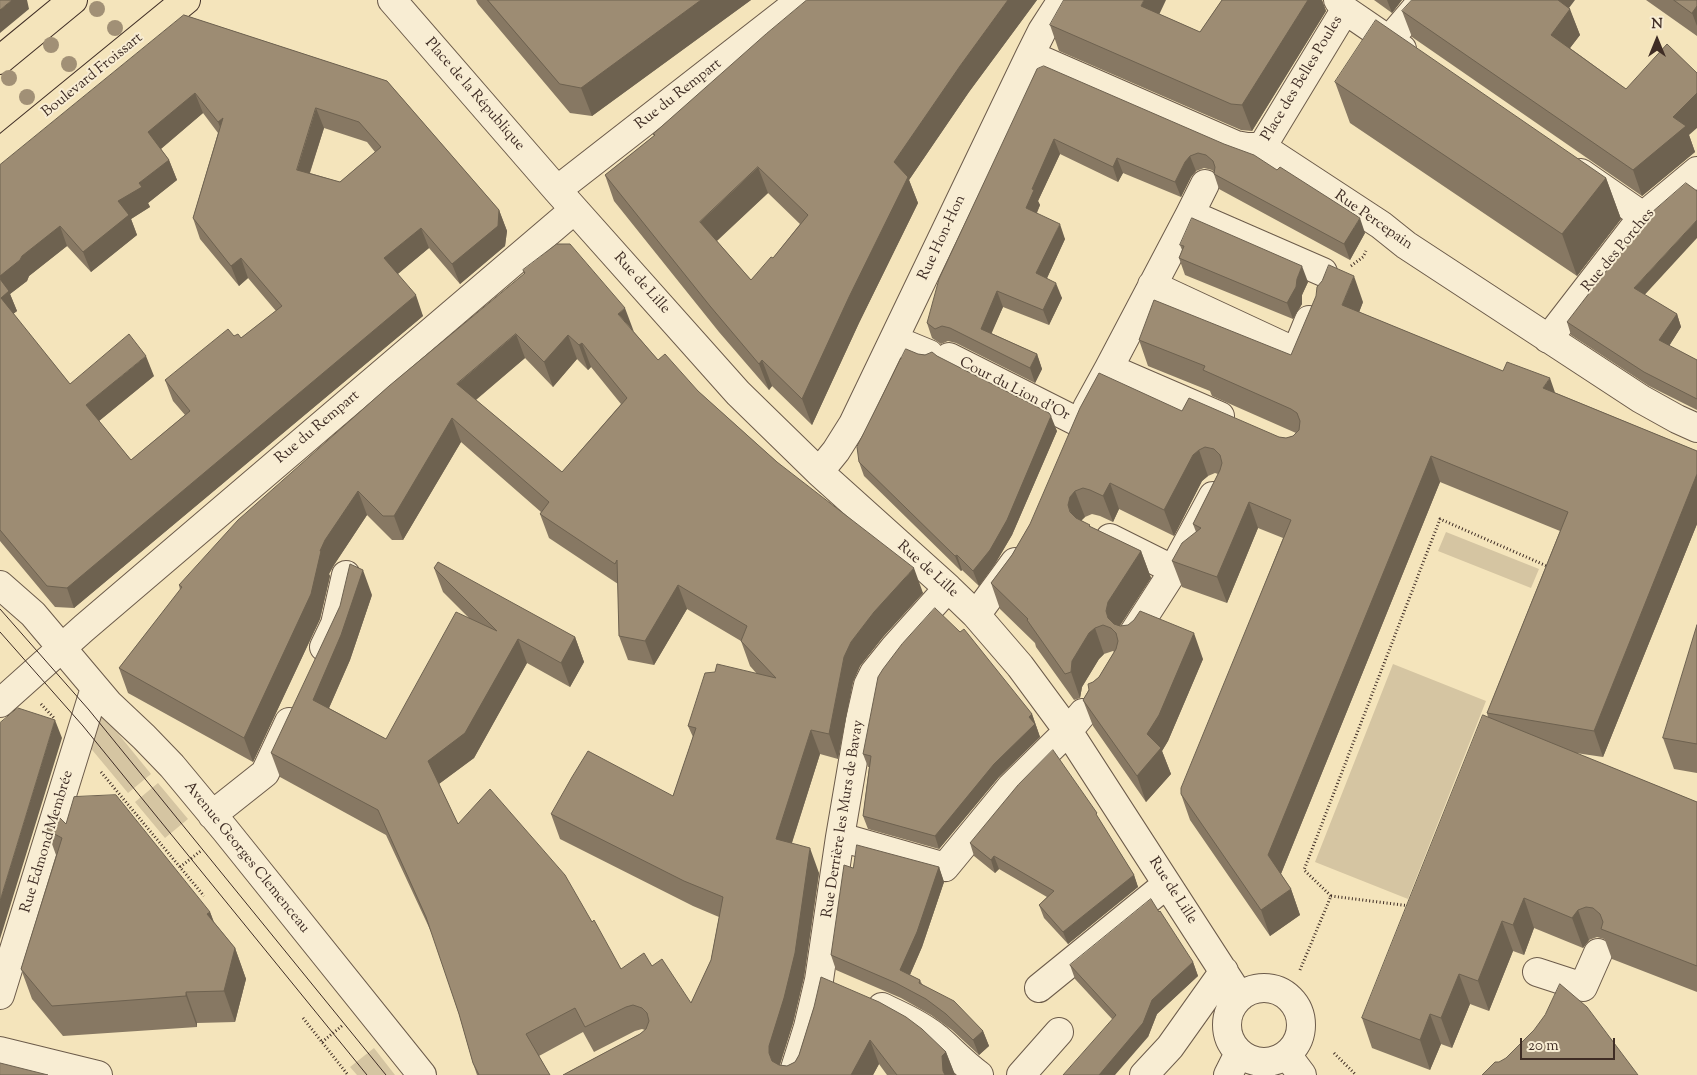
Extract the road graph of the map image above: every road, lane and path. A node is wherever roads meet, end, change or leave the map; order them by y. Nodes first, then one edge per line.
1 (73, 0) edge
2 (186, 0) edge
3 (392, 0) edge
4 (801, 0) edge
5 (1062, 0) edge
6 (1423, 0) edge
7 (1341, 5) edge
8 (1389, 40) junction
9 (1030, 55) junction
10 (0, 60) edge
11 (1422, 63) edge
12 (1262, 147) junction
13 (0, 152) edge
14 (1561, 160) edge
15 (1697, 171) edge
16 (1205, 184) dead end
17 (565, 200) junction
18 (1190, 214) junction
19 (1643, 216) junction
20 (1381, 225) junction
21 (1326, 273) junction
22 (1152, 285) junction
23 (1548, 339) junction
24 (895, 340) junction
25 (1110, 368) junction
26 (1244, 427) edge
27 (1697, 428) edge
28 (819, 472) junction
29 (1216, 489) edge
30 (1093, 530) edge
31 (1026, 542) edge
32 (1174, 570) junction
33 (1546, 574) edge
34 (346, 575) edge
35 (0, 585) edge
36 (948, 588) junction
37 (976, 616) junction
38 (1131, 637) edge
39 (62, 648) junction
40 (315, 666) edge
41 (95, 688) junction
42 (300, 699) edge
43 (0, 703) edge
44 (1076, 722) junction
45 (212, 815) junction
46 (840, 837) junction
47 (180, 867) dead end
48 (1167, 884) junction
49 (204, 896) dead end
50 (1331, 896) junction
51 (1410, 906) edge
52 (1598, 953) dead end
53 (1300, 970) dead end
54 (1224, 971) junction
55 (1537, 972) dead end
56 (819, 980) junction
57 (1039, 988) dead end
58 (0, 995) edge
59 (1240, 997) junction
60 (303, 1018) dead end
61 (1059, 1032) dead end
62 (0, 1051) edge
63 (1334, 1053) dead end
64 (1233, 1064) edge
65 (1295, 1065) edge
66 (98, 1075) edge
67 (348, 1075) edge
68 (422, 1075) edge
69 (793, 1075) edge
70 (979, 1075) edge
71 (1021, 1075) edge
72 (1144, 1075) edge
73 (1356, 1075) edge

1 - 10 main road
2 - 13 main road, Boulevard Froissart
3 - 17 street, Place de la République
4 - 17 street, Rue du Rempart
5 - 9 street, Rue Hon-Hon
6 - 8 street
7 - 8 street
7 - 12 street, Place des Belles Poules
8 - 11 street
9 - 12 street, Rue Percepain
9 - 24 street, Rue Hon-Hon
12 - 20 street, Rue Percepain
14 - 19 street
15 - 19 street, Rue des Porches
16 - 18 street, Cour du Lion d'Or
17 - 28 street, Rue de Lille
17 - 39 street, Rue du Rempart
18 - 21 street
18 - 22 street, Cour du Lion d'Or
19 - 23 street, Rue des Porches
20 - 21 path
20 - 23 street, Rue Percepain
21 - 22 street
22 - 25 street, Cour du Lion d'Or
23 - 27 street, Rue Percepain
24 - 25 street, Cour du Lion d'Or
24 - 28 street, Rue Hon-Hon
25 - 26 street
28 - 36 street, Rue de Lille
29 - 32 street
30 - 32 street
31 - 37 street
32 - 38 street
33 - 50 path
34 - 40 street
35 - 39 street, Avenue Georges Clemenceau
36 - 37 street, Rue de Lille
36 - 46 street, Rue Derrière les Murs de Bavay
37 - 44 street, Rue de Lille
39 - 41 street, Avenue Georges Clemenceau
39 - 43 street, Rue du Rempart
41 - 45 street, Avenue Georges Clemenceau
41 - 58 street, Rue Edmond Membrée
42 - 45 street
44 - 46 street
44 - 48 street, Rue de Lille
45 - 68 street, Avenue Georges Clemenceau
46 - 56 street, Rue Derrière les Murs de Bavay
47 - 49 path
48 - 54 street, Rue de Lille
48 - 57 street
50 - 51 path
50 - 53 path
52 - 55 street
54 - 59 street, Rue de Lille
54 - 72 street
56 - 69 street, Rue Derrière les Murs de Bavay
56 - 70 street
59 - 64 street
59 - 65 street
60 - 67 path
61 - 71 street
62 - 66 street
63 - 73 path
64 - 65 street

